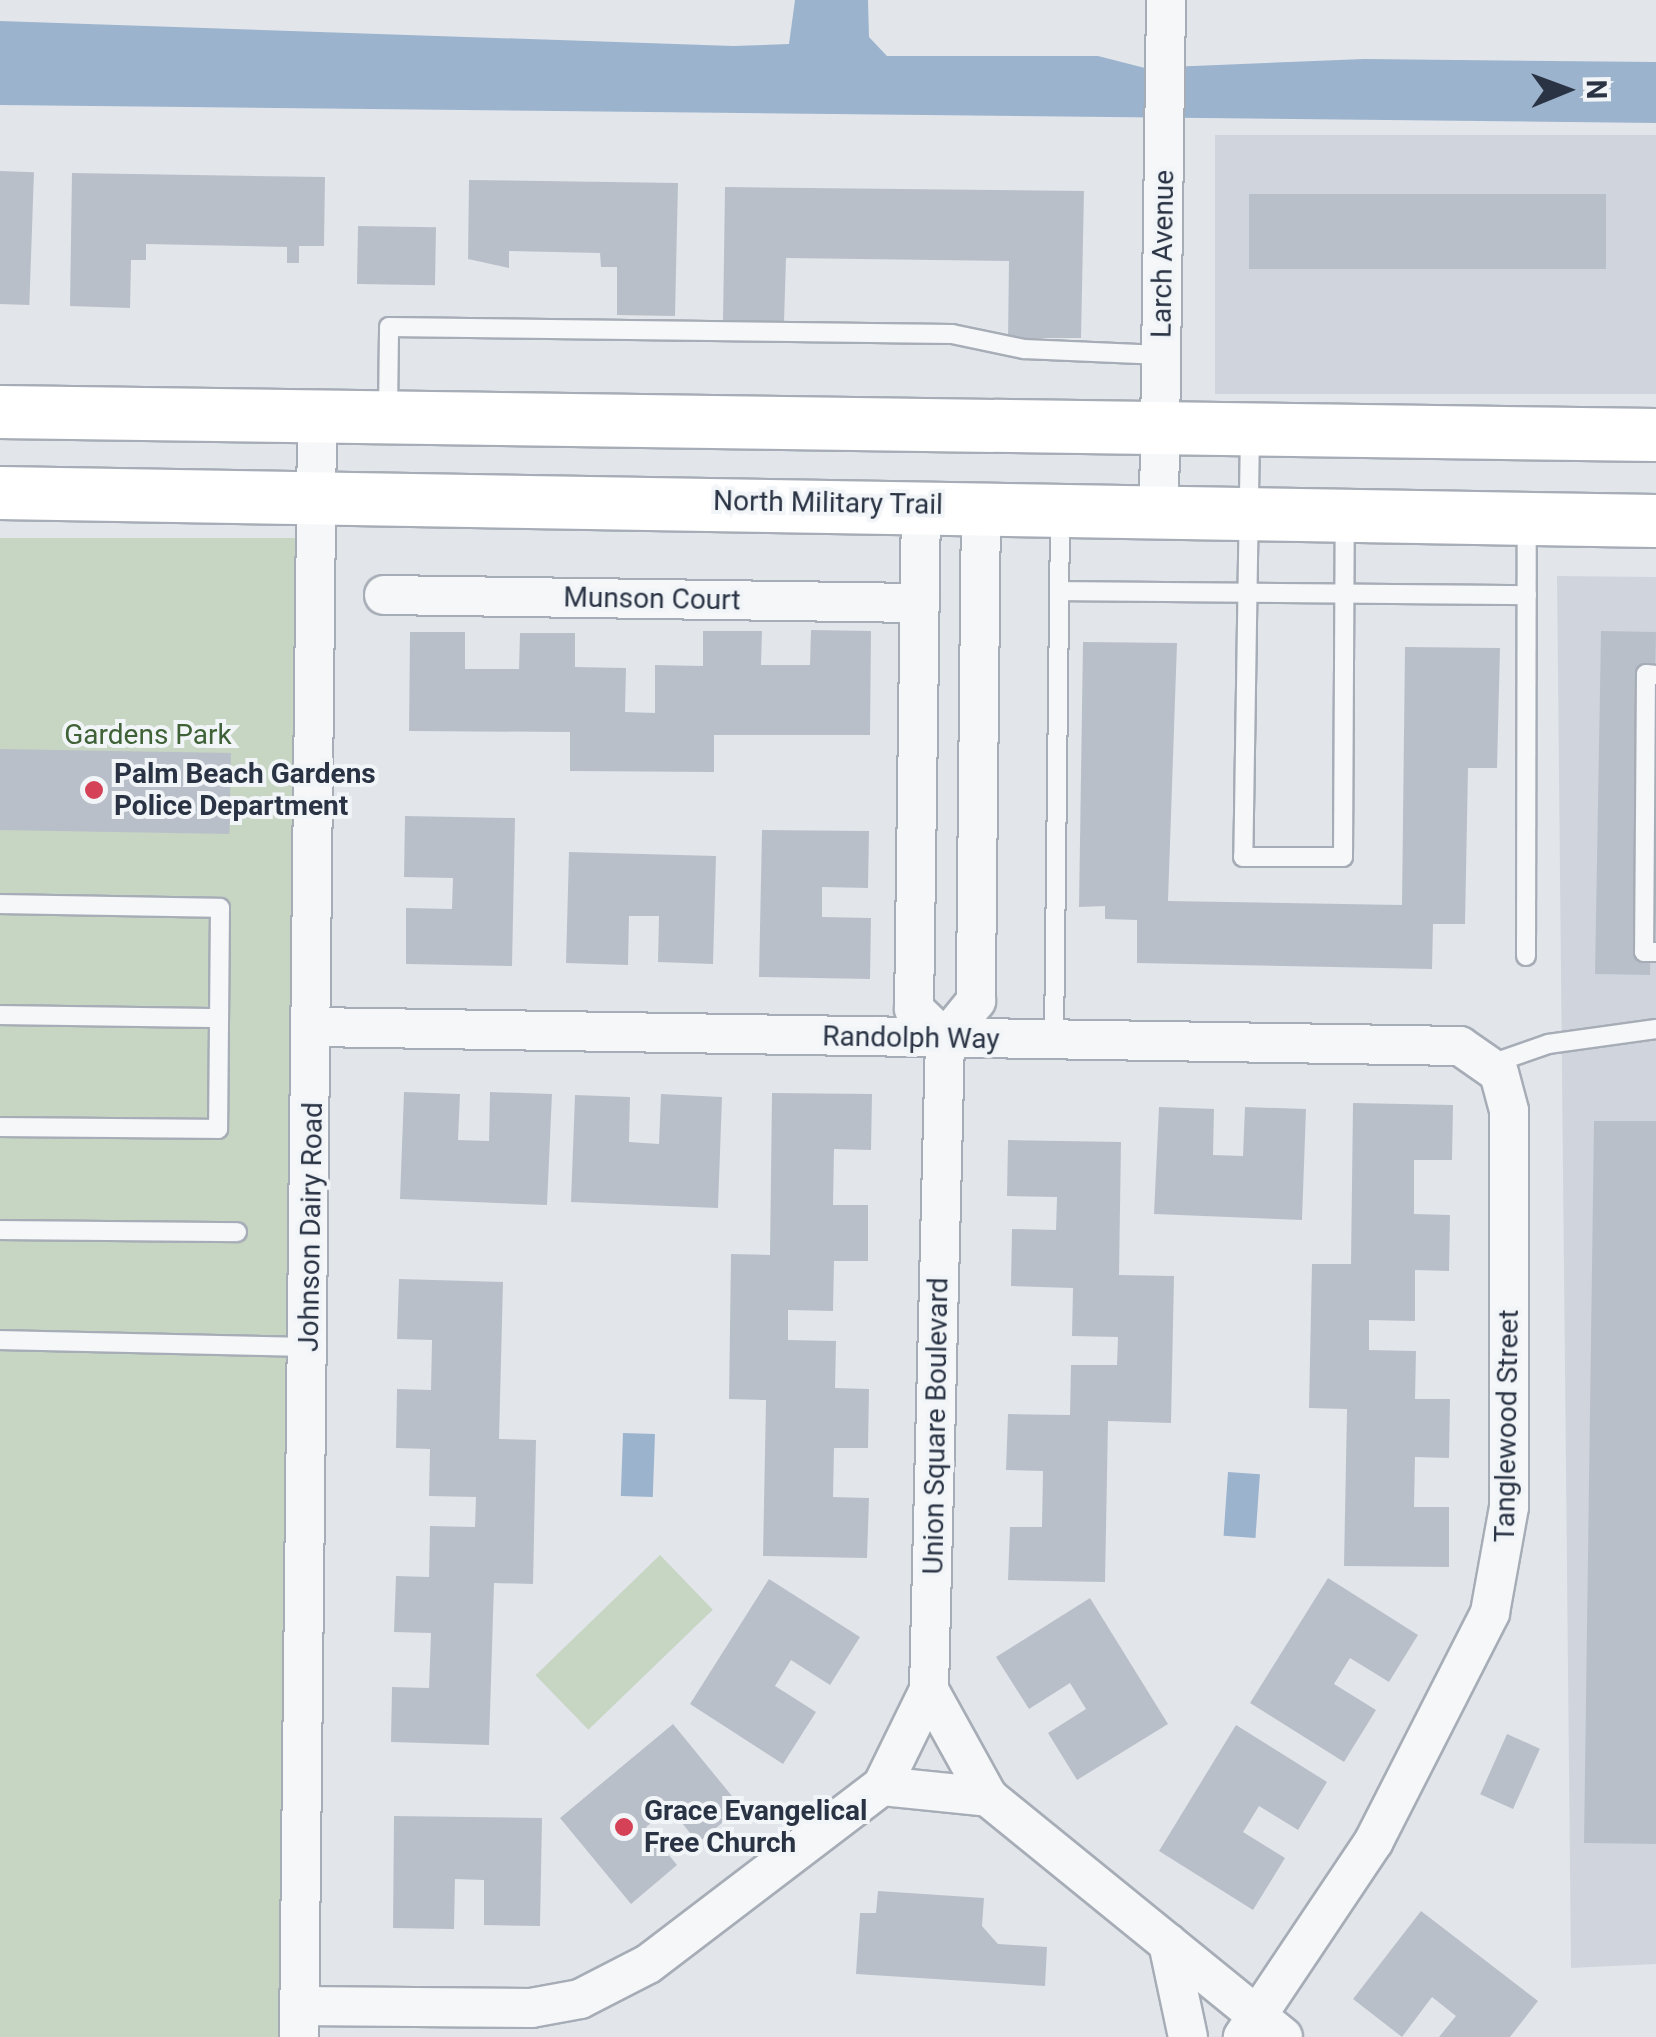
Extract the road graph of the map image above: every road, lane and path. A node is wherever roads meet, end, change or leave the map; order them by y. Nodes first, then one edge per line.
1 (1165, 5) edge
2 (1162, 355) junction
3 (0, 412) edge
4 (317, 417) junction
5 (388, 418) junction
6 (1160, 430) junction
7 (1250, 432) junction
8 (1656, 435) edge
9 (0, 492) edge
10 (317, 494) junction
11 (921, 504) junction
12 (981, 505) junction
13 (1060, 506) junction
14 (1159, 508) junction
15 (1248, 510) junction
16 (1345, 513) junction
17 (1527, 516) junction
18 (1656, 521) edge
19 (1343, 590) junction
20 (1060, 591) junction
21 (1246, 592) junction
22 (384, 595) dead end
23 (1527, 595) junction
24 (920, 603) junction
25 (1656, 674) edge
26 (1650, 890) edge
27 (0, 904) edge
28 (1656, 952) edge
29 (1526, 956) dead end
30 (0, 1015) edge
31 (219, 1018) junction
32 (314, 1027) junction
33 (1656, 1029) edge
34 (946, 1039) junction
35 (1054, 1040) junction
36 (1495, 1068) junction
37 (0, 1127) edge
38 (0, 1230) edge
39 (237, 1232) dead end
40 (0, 1340) edge
41 (309, 1347) junction
42 (929, 1690) junction
43 (882, 1786) junction
44 (988, 1797) junction
45 (1168, 1943) junction
46 (299, 2021) edge
47 (1261, 2030) edge
48 (1188, 2037) edge

1 - 2 street, Larch Avenue
2 - 5 lane
2 - 6 street, Larch Avenue
3 - 4 main road
4 - 5 main road
4 - 10 street, Johnson Dairy Road
5 - 6 main road
6 - 7 main road
6 - 14 street, Larch Avenue
7 - 8 main road
7 - 15 lane
9 - 10 main road, North Military Trail
10 - 11 main road, North Military Trail
10 - 32 street, Johnson Dairy Road
11 - 12 main road, North Military Trail
11 - 24 street
12 - 13 main road, North Military Trail
12 - 34 street
13 - 14 main road, North Military Trail
13 - 20 lane
14 - 15 main road, North Military Trail
15 - 16 main road, North Military Trail
15 - 21 lane
16 - 17 main road, North Military Trail
16 - 19 lane
17 - 18 main road, North Military Trail
17 - 23 lane
19 - 21 lane
19 - 21 lane
19 - 23 lane
20 - 21 lane
20 - 35 lane
22 - 24 street, Munson Court
23 - 29 lane
24 - 34 street
25 - 26 lane
26 - 28 lane
27 - 31 lane
30 - 31 lane
31 - 37 lane
32 - 34 street, Randolph Way
32 - 41 street, Johnson Dairy Road
33 - 36 lane
34 - 35 street, Randolph Way
34 - 42 street, Union Square Boulevard
35 - 36 street, Randolph Way
36 - 47 street, Tanglewood Street
38 - 39 lane
40 - 41 lane
41 - 46 street, Johnson Dairy Road
42 - 43 street
42 - 44 street
43 - 44 street
43 - 46 street
44 - 45 street
45 - 47 street
45 - 48 street

